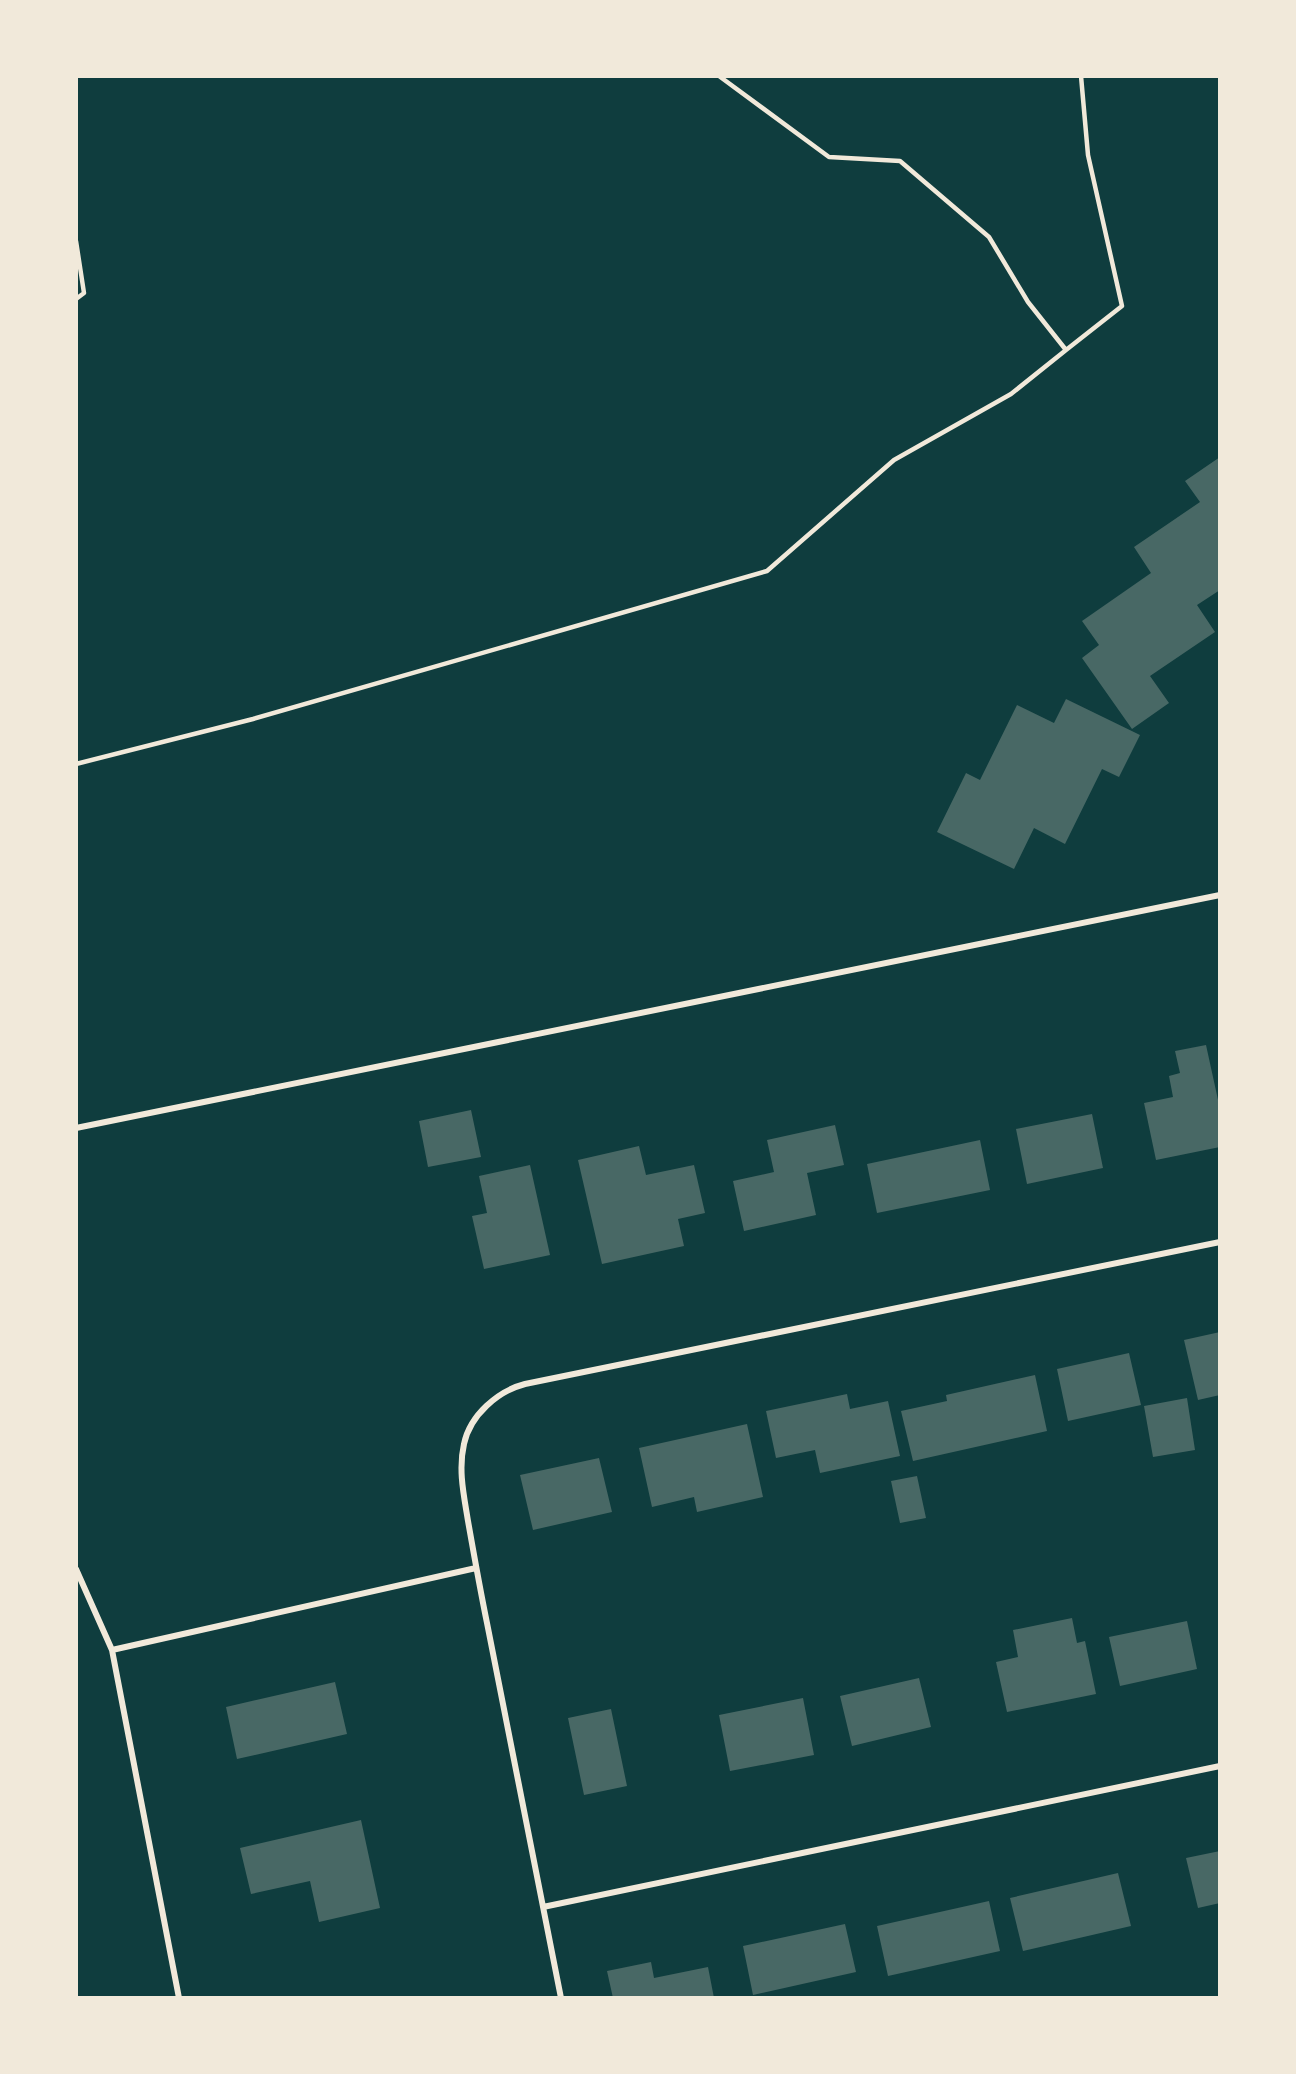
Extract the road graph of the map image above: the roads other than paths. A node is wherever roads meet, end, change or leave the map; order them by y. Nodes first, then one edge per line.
1 (719, 76) edge
2 (1081, 76) edge
3 (76, 241) edge
4 (76, 299) edge
5 (1066, 350) junction
6 (76, 764) edge
7 (1220, 895) edge
8 (76, 1128) edge
9 (1220, 1242) edge
10 (476, 1568) junction
11 (76, 1569) edge
12 (112, 1650) junction
13 (1220, 1766) edge
14 (543, 1907) junction
15 (180, 1998) edge
16 (561, 1998) edge

1 - 5 lane
2 - 5 lane
3 - 4 lane
5 - 6 lane
7 - 8 street
9 - 10 street
10 - 12 street
10 - 14 street
11 - 12 street
12 - 15 street
13 - 14 street
14 - 16 street

